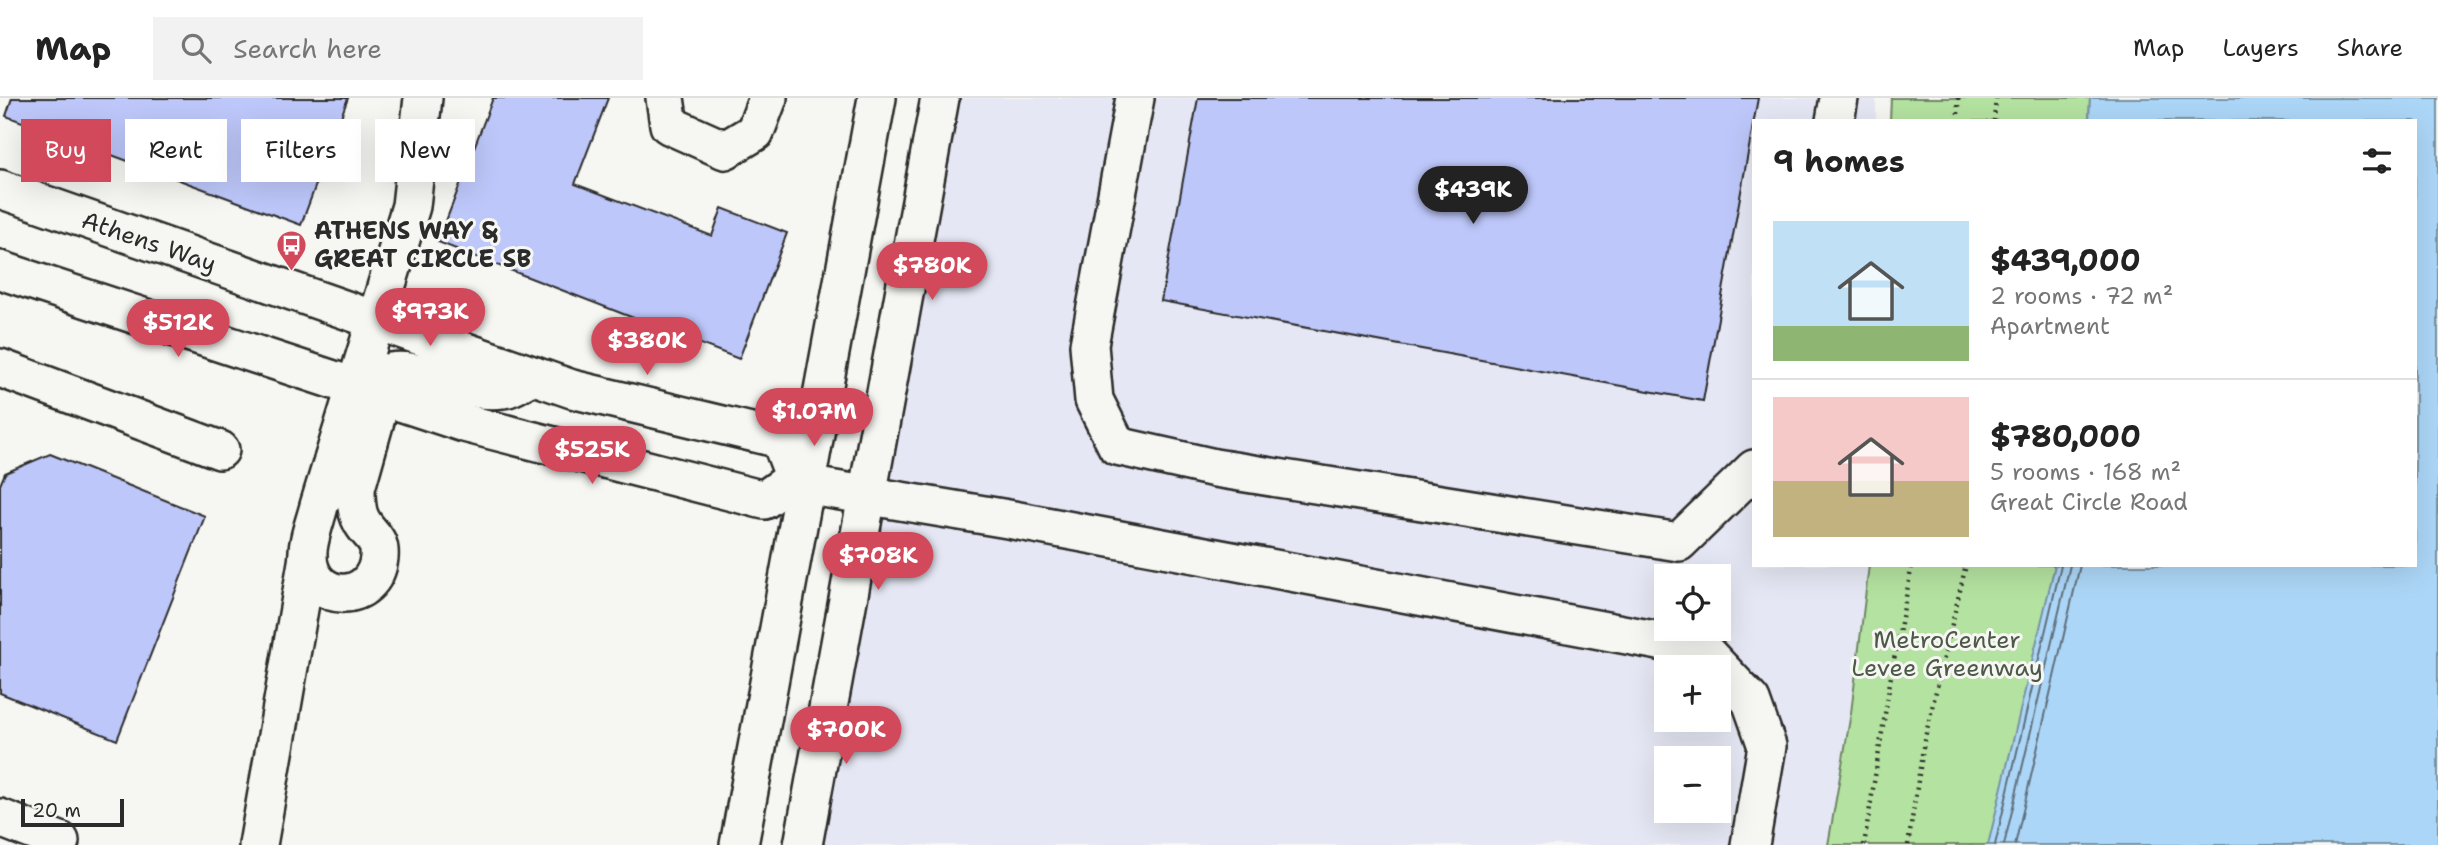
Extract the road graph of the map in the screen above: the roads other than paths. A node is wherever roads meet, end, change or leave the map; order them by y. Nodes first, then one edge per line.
1 (423, 98) edge
2 (665, 98) edge
3 (768, 98) edge
4 (877, 98) edge
5 (940, 98) edge
6 (1135, 98) edge
7 (1839, 98) edge
8 (1835, 119) edge
9 (0, 189) edge
10 (2, 276) edge
11 (376, 321) junction
12 (0, 368) edge
13 (532, 375) junction
14 (369, 392) junction
15 (220, 450) dead end
16 (1752, 471) edge
17 (800, 482) junction
18 (867, 496) junction
19 (308, 557) junction
20 (0, 818) edge
21 (58, 845) edge
22 (258, 845) edge
23 (739, 845) edge
24 (803, 845) edge
25 (1750, 845) edge

1 - 11 street
2 - 3 street
4 - 17 street
5 - 18 street
6 - 16 street
7 - 8 street
9 - 11 street, Athens Way
10 - 14 street
11 - 13 street, Athens Way
11 - 14 street
12 - 15 street
13 - 14 street
13 - 17 street, Athens Way
14 - 17 street
14 - 19 street
14 - 19 street
17 - 18 street
17 - 23 street
18 - 24 street
18 - 25 street
19 - 22 street
20 - 21 street

